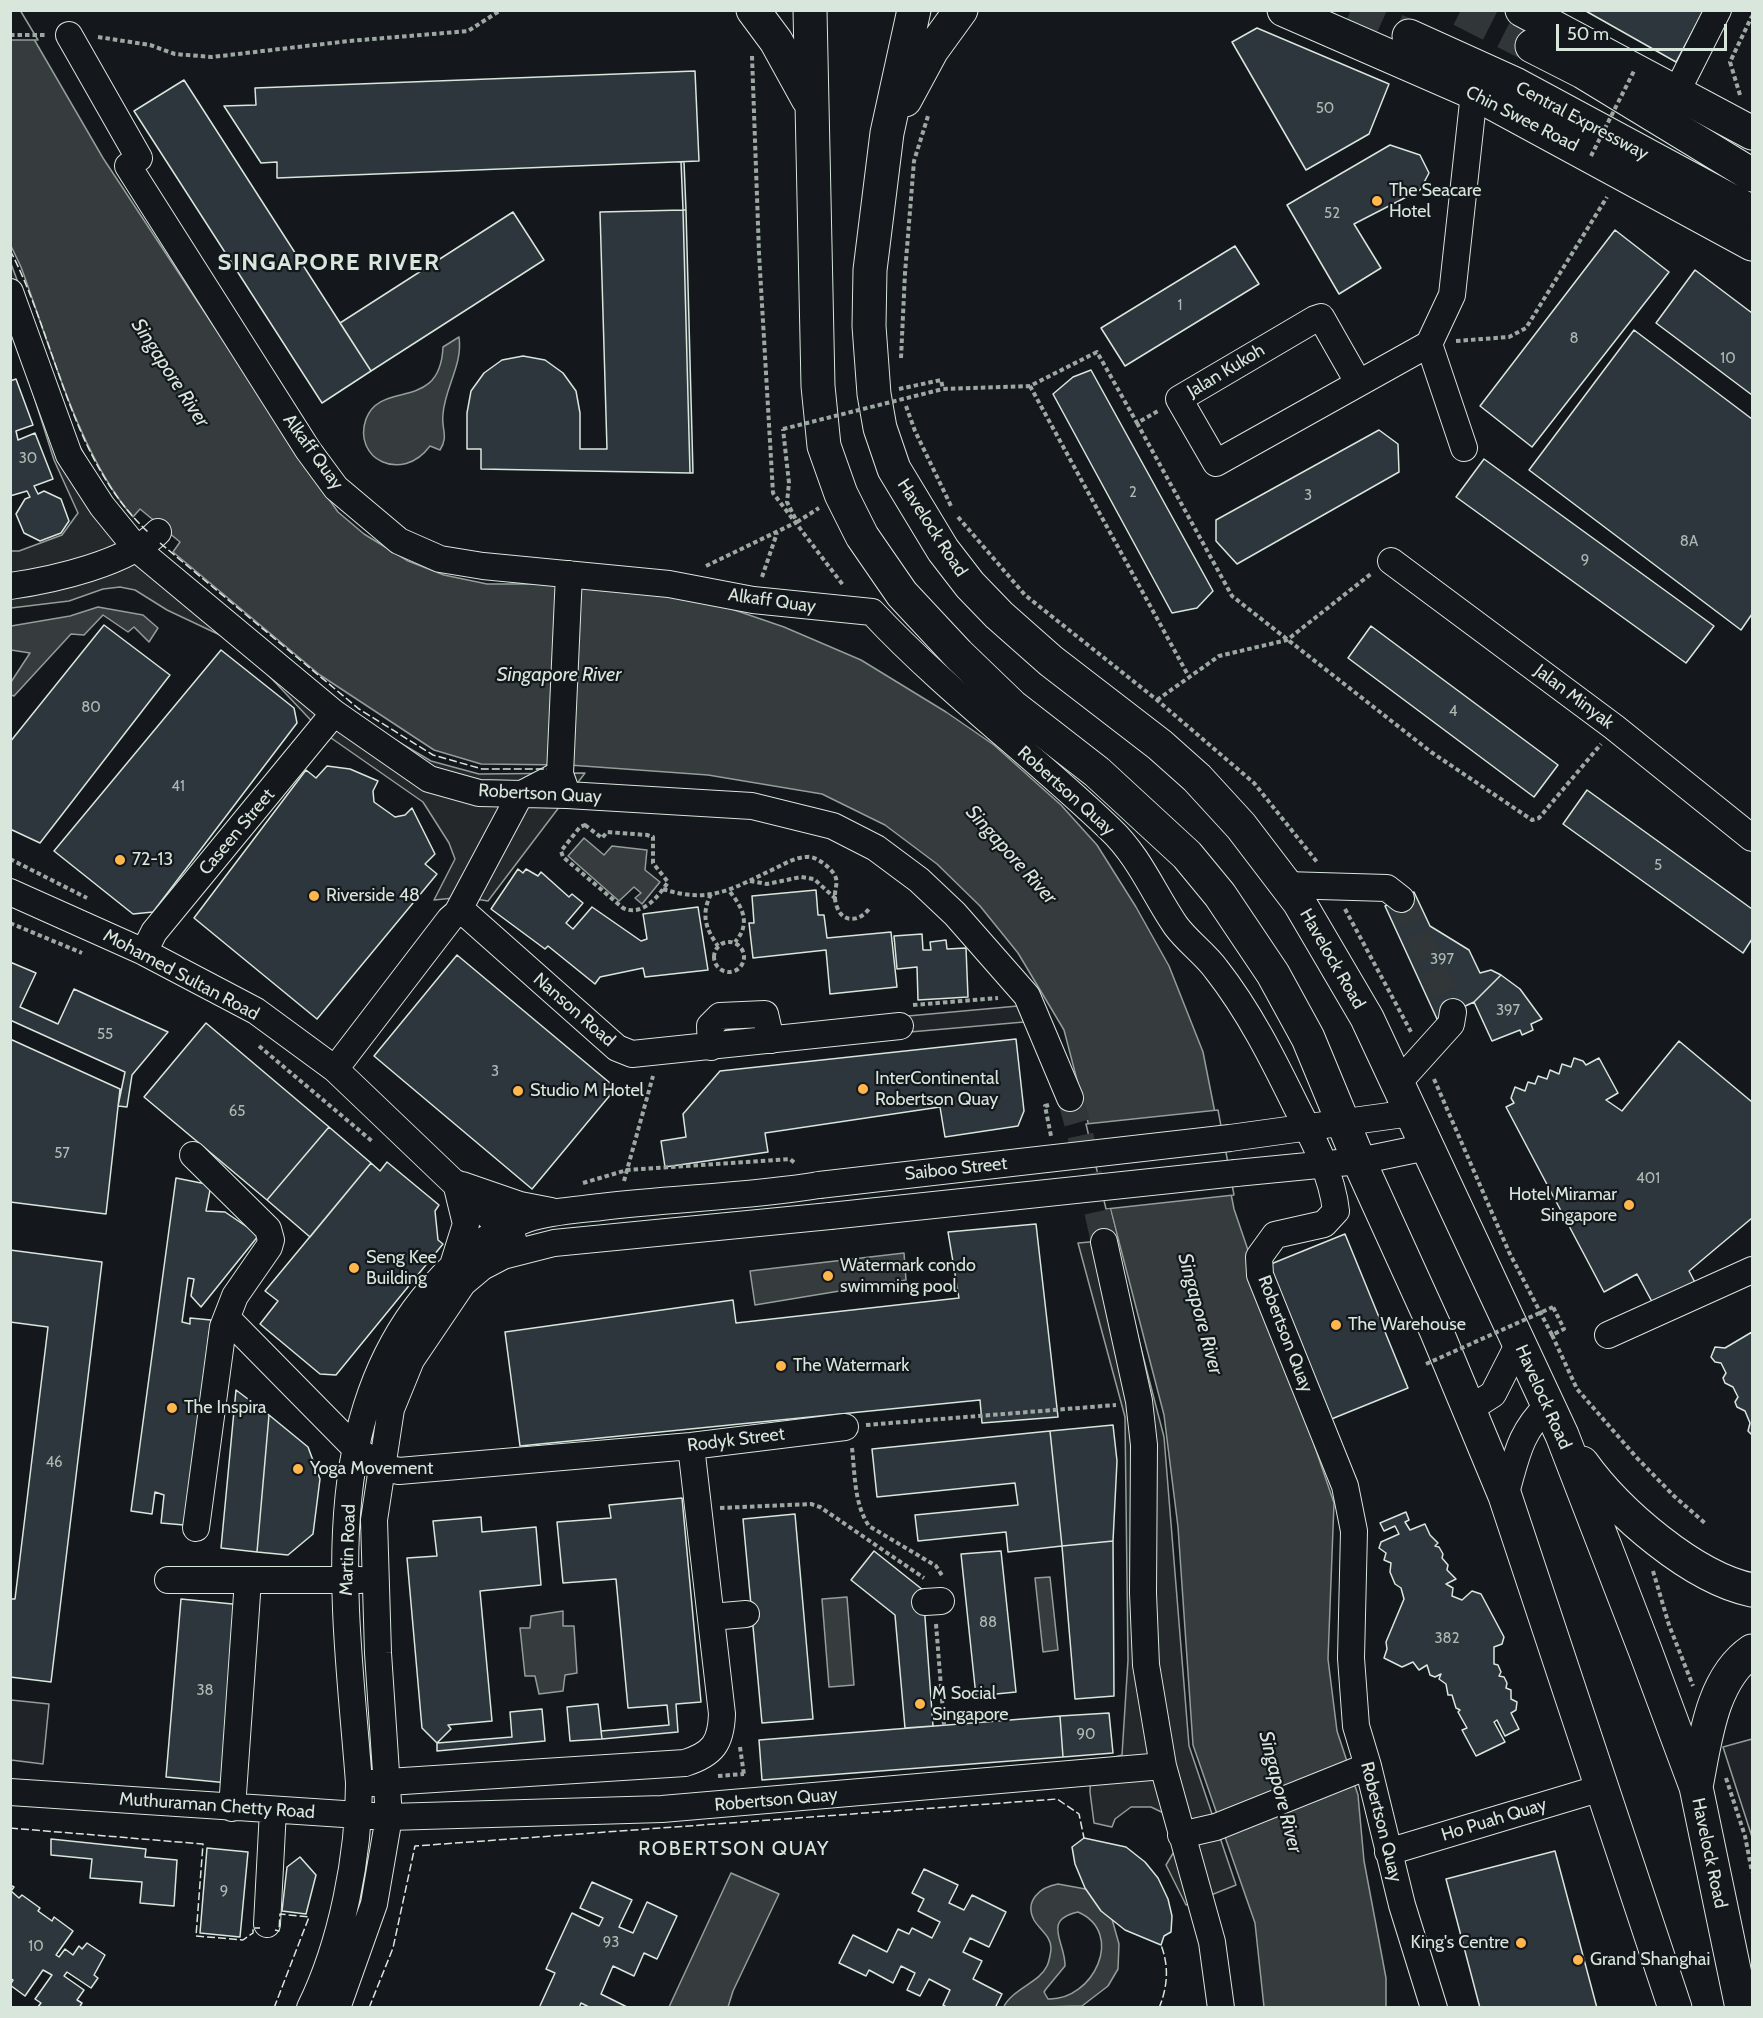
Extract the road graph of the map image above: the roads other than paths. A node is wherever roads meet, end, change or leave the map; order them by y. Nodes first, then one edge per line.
1 (753, 10) edge
2 (810, 10) edge
3 (914, 10) edge
4 (961, 10) edge
5 (1284, 10) edge
6 (1522, 10) tunnel mouth
7 (1718, 10) edge
8 (58, 35) road end
9 (1409, 36) tunnel mouth
10 (1532, 46) tunnel mouth
11 (1677, 91) junction
12 (1474, 93) junction
13 (810, 103) junction
14 (887, 133) junction
15 (1752, 133) edge
16 (1752, 175) edge
17 (1752, 212) edge
18 (1752, 244) edge
19 (10, 292) edge
20 (1429, 344) junction
21 (1358, 382) junction
22 (1464, 448) dead end
23 (158, 532) dead end
24 (137, 549) junction
25 (1391, 561) road end
26 (569, 574) junction
27 (10, 586) edge
28 (872, 612) joint
29 (334, 713) junction
30 (563, 785) junction
31 (520, 795) junction
32 (1752, 838) edge
33 (1286, 885) junction
34 (10, 892) edge
35 (1401, 899) tunnel mouth
36 (458, 913) junction
37 (144, 952) junction
38 (1453, 1012) dead end
39 (900, 1026) dead end
40 (335, 1069) junction
41 (1397, 1084) junction
42 (1070, 1098) tunnel mouth
43 (1411, 1113) junction
44 (1345, 1124) junction
45 (1307, 1128) junction
46 (1427, 1147) junction
47 (194, 1155) dead end
48 (1359, 1161) junction
49 (1323, 1164) junction
50 (456, 1183) junction
51 (560, 1213) junction
52 (502, 1229) junction
53 (1104, 1242) tunnel mouth
54 (524, 1249) junction
55 (454, 1262) junction
56 (1752, 1270) edge
57 (226, 1318) junction
58 (1608, 1335) dead end
59 (1519, 1344) junction
60 (1548, 1405) junction
61 (1468, 1410) junction
62 (847, 1426) road end
63 (1562, 1435) junction
64 (691, 1446) junction
65 (356, 1449) junction
66 (381, 1467) junction
67 (1505, 1496) junction
68 (196, 1528) dead end
69 (168, 1580) dead end
70 (248, 1580) junction
71 (344, 1580) junction
72 (375, 1580) junction
73 (1752, 1590) edge
74 (746, 1614) dead end
75 (711, 1617) junction
76 (1752, 1651) edge
77 (1368, 1766) junction
78 (1163, 1767) junction
79 (359, 1783) junction
80 (388, 1783) junction
81 (1696, 1787) junction
82 (1601, 1788) junction
83 (10, 1792) edge
84 (232, 1808) junction
85 (273, 1810) junction
86 (359, 1816) junction
87 (389, 1817) junction
88 (1181, 1835) junction
89 (1388, 1852) junction
90 (267, 1924) dead end
91 (310, 2007) edge
92 (337, 2007) edge
93 (1221, 2007) edge
94 (1434, 2007) edge
95 (1674, 2007) edge
96 (1742, 2007) edge

1 - 13 main road
2 - 13 main road
3 - 14 main road, Havelock Road
4 - 14 main road
5 - 12 main road, Chin Swee Road
6 - 11 main road
7 - 11 street
8 - 26 street, Alkaff Quay
9 - 17 main road, Central Expressway
10 - 16 main road
11 - 15 main road
12 - 18 main road, Chin Swee Road
12 - 20 street
13 - 44 main road
14 - 33 main road, Havelock Road
19 - 24 street, Robertson Quay
20 - 21 street, Jalan Kukoh
20 - 22 street
21 - 21 street, Jalan Kukoh
23 - 24 street
24 - 27 street
24 - 29 street, Robertson Quay
25 - 32 street, Jalan Minyak
26 - 28 street, Alkaff Quay
26 - 30 street
28 - 45 street, Robertson Quay
29 - 31 street, Robertson Quay
29 - 37 street, Caseen Street
30 - 31 street
30 - 42 street, Robertson Quay
31 - 36 street
33 - 35 street
33 - 41 main road, Havelock Road
34 - 37 street, Mohamed Sultan Road
36 - 39 street, Nanson Road
36 - 40 street
37 - 40 street, Mohamed Sultan Road
38 - 41 street
40 - 50 street, Mohamed Sultan Road
41 - 43 main road, Havelock Road
43 - 44 street, Saiboo Street
43 - 46 main road, Havelock Road
44 - 45 street, Saiboo Street
44 - 48 main road
45 - 49 street, Robertson Quay
45 - 51 street, Saiboo Street, bridge
46 - 48 street, Saiboo Street
46 - 59 main road, Havelock Road
47 - 57 street
48 - 49 street, Saiboo Street
48 - 61 main road
49 - 54 street, Saiboo Street, bridge
49 - 77 street, Robertson Quay
50 - 51 street
50 - 52 street, Mohamed Sultan Road
50 - 55 street
51 - 52 street, Saiboo Street
52 - 54 street, Mohamed Sultan Road
52 - 55 street, Martin Road
53 - 78 street
54 - 66 street, Martin Road
55 - 65 street, Martin Road
56 - 58 street
57 - 65 street
57 - 68 street
59 - 60 main road, Havelock Road
59 - 61 street
60 - 63 main road, Havelock Road
60 - 67 street
61 - 67 main road
62 - 64 street, Rodyk Street
63 - 73 main road
63 - 81 main road, Havelock Road
64 - 66 street, Rodyk Street
64 - 75 street
65 - 66 street
65 - 71 street, Martin Road
66 - 72 street, Martin Road
67 - 82 main road
69 - 70 street
70 - 71 street
70 - 84 street
71 - 72 street
71 - 79 street, Martin Road
72 - 80 street, Martin Road
74 - 75 street
75 - 80 street
76 - 81 main road
77 - 88 street
77 - 89 street, Robertson Quay
78 - 87 street, Robertson Quay
78 - 88 street
79 - 80 street
79 - 86 street, Martin Road
80 - 87 street, Martin Road
81 - 96 main road, Havelock Road
82 - 89 street, Ho Puah Quay
82 - 95 main road
83 - 84 street, Muthuraman Chetty Road
84 - 85 street, Muthuraman Chetty Road
85 - 86 street, Muthuraman Chetty Road
85 - 90 street
86 - 87 street, Muthuraman Chetty Road
86 - 91 street, Martin Road
87 - 92 street, Martin Road
88 - 93 street
89 - 94 street, Robertson Quay

